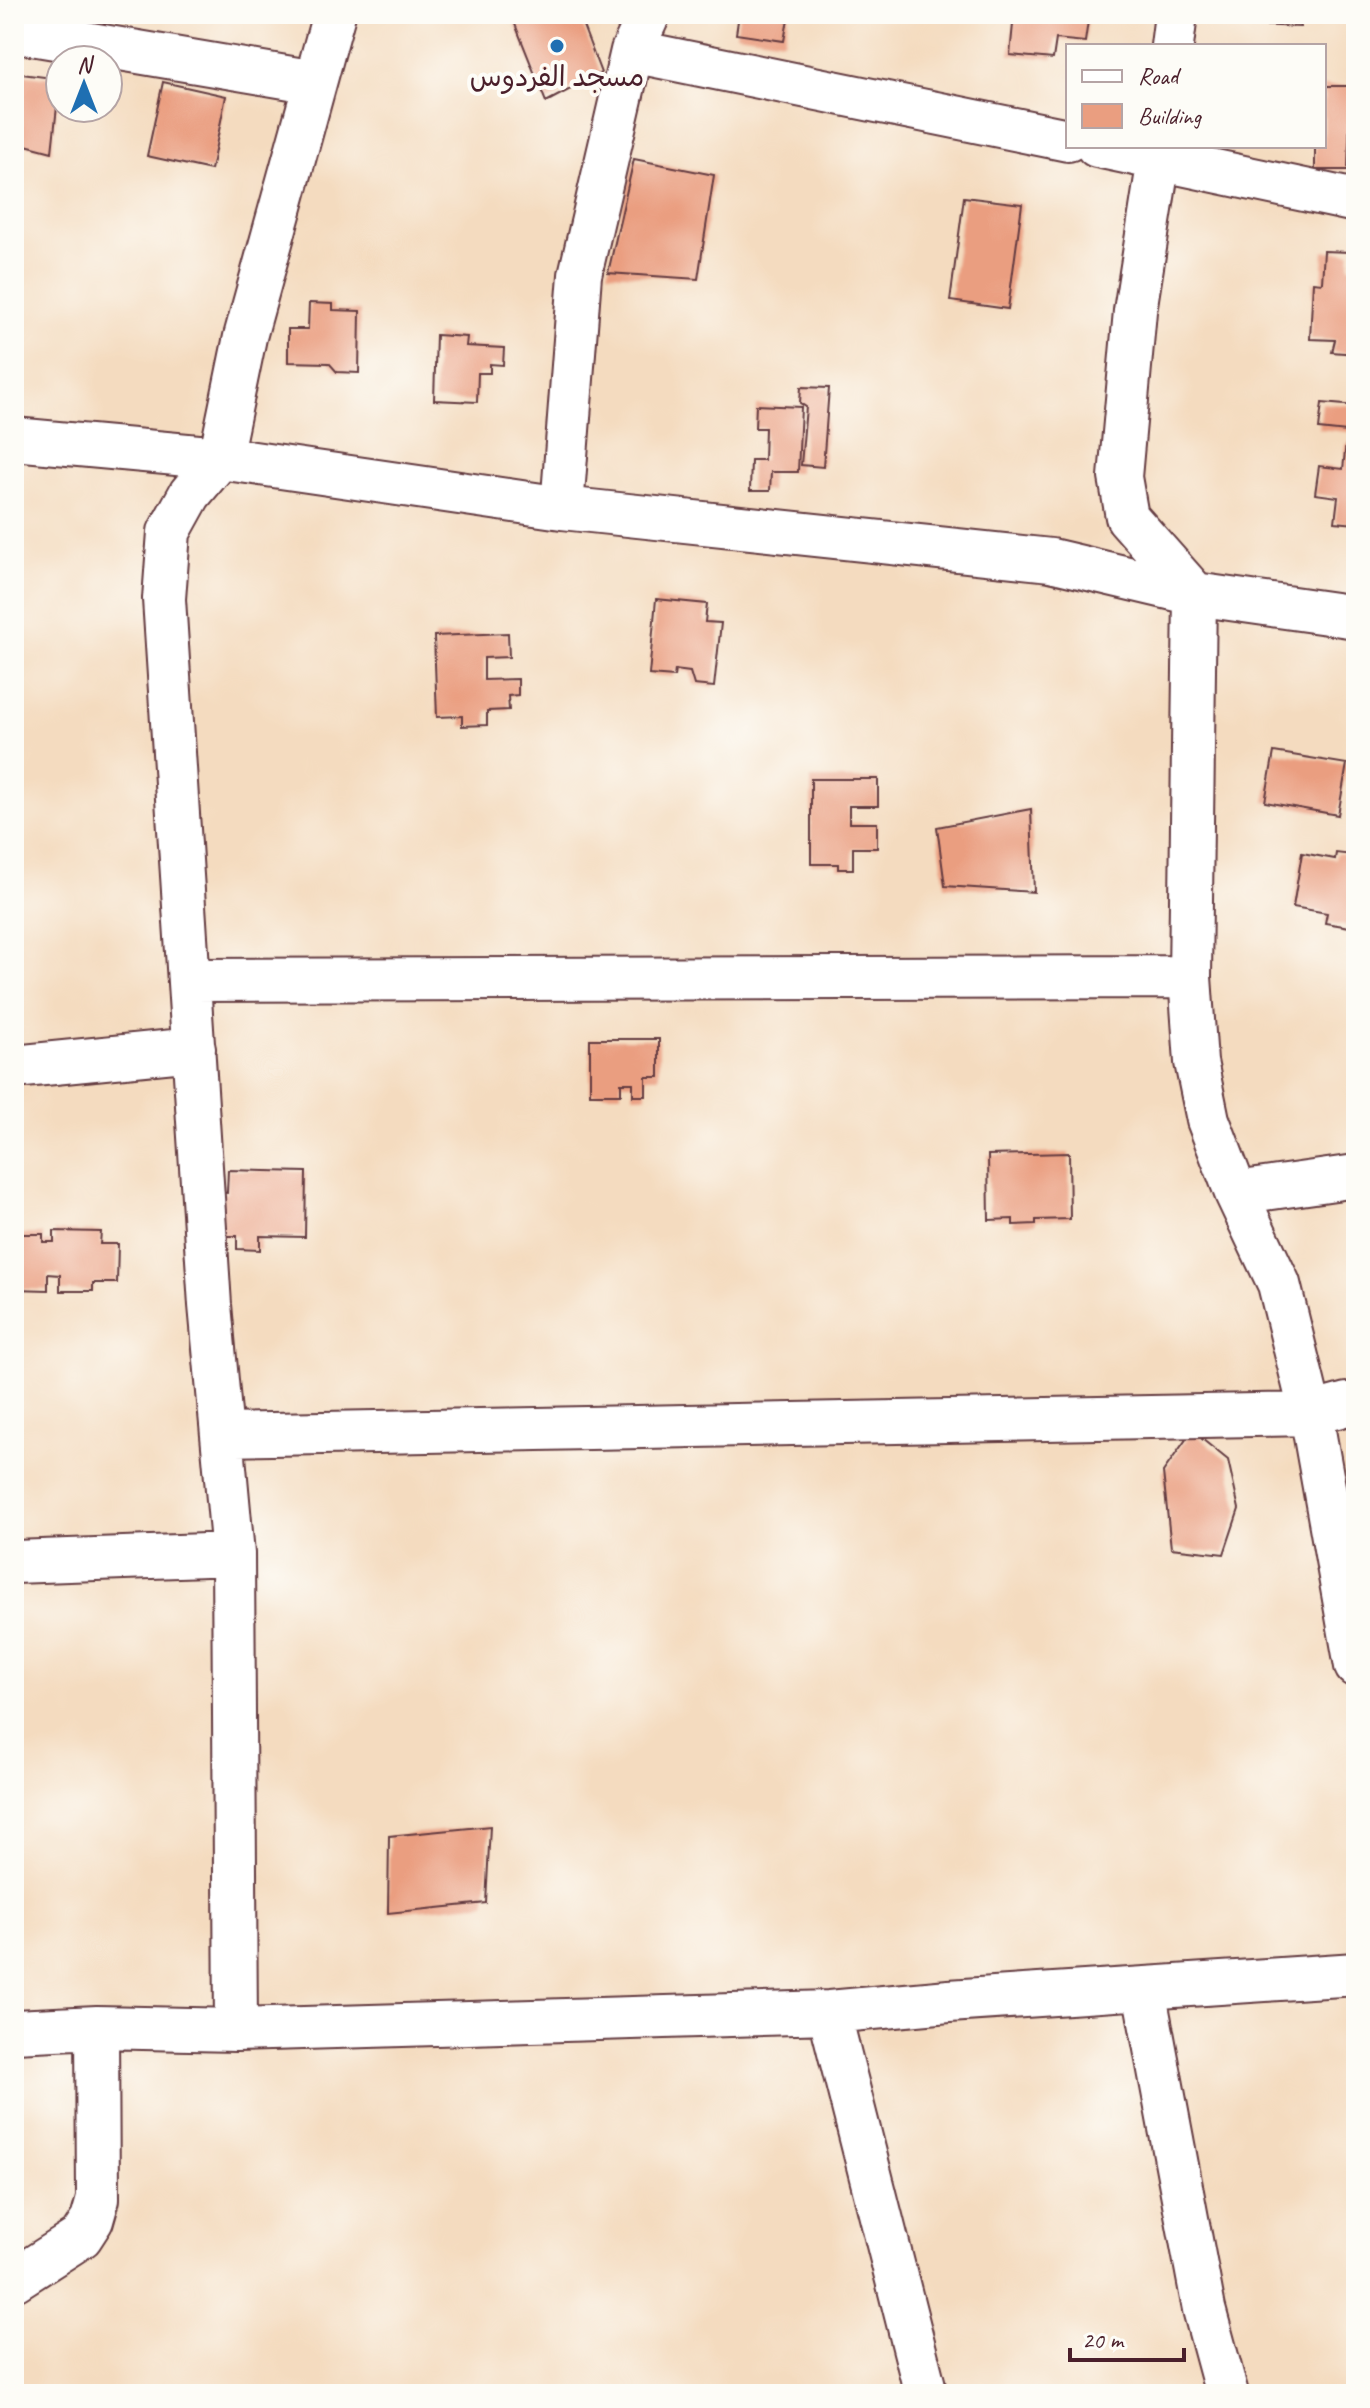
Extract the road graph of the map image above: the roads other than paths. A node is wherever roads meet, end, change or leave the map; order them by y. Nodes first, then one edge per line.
1 (334, 14) edge
2 (1176, 14) edge
3 (14, 31) edge
4 (640, 32) edge
5 (1172, 44) edge
6 (315, 82) junction
7 (1066, 139) edge
8 (1118, 148) edge
9 (1160, 152) edge
10 (1356, 201) edge
11 (14, 439) edge
12 (220, 458) junction
13 (562, 508) junction
14 (1195, 594) junction
15 (1356, 617) edge
16 (1190, 977) junction
17 (190, 980) junction
18 (194, 1049) junction
19 (14, 1067) edge
20 (1356, 1176) edge
21 (1236, 1193) junction
22 (1356, 1404) edge
23 (1311, 1414) junction
24 (222, 1435) junction
25 (233, 1554) junction
26 (14, 1562) edge
27 (1356, 1666) edge
28 (1356, 1974) edge
29 (1144, 1990) junction
30 (829, 2012) junction
31 (97, 2027) junction
32 (236, 2030) junction
33 (14, 2031) edge
34 (14, 2280) edge
35 (926, 2394) edge
36 (1227, 2394) edge

1 - 6 street
2 - 5 street
3 - 6 street
4 - 7 street
4 - 13 street
6 - 12 street
8 - 9 street
9 - 10 street
9 - 14 street
11 - 12 street
12 - 13 street
12 - 17 street
13 - 14 street
14 - 15 street
14 - 16 street
16 - 17 street
16 - 21 street
17 - 18 street
18 - 19 street
18 - 24 street
20 - 21 street
21 - 23 street
22 - 23 street
23 - 24 street
23 - 27 street
24 - 25 street
25 - 26 street
25 - 32 street
28 - 29 street
29 - 30 street
29 - 36 street
30 - 32 street
30 - 35 street
31 - 32 street
31 - 33 street
31 - 34 street

